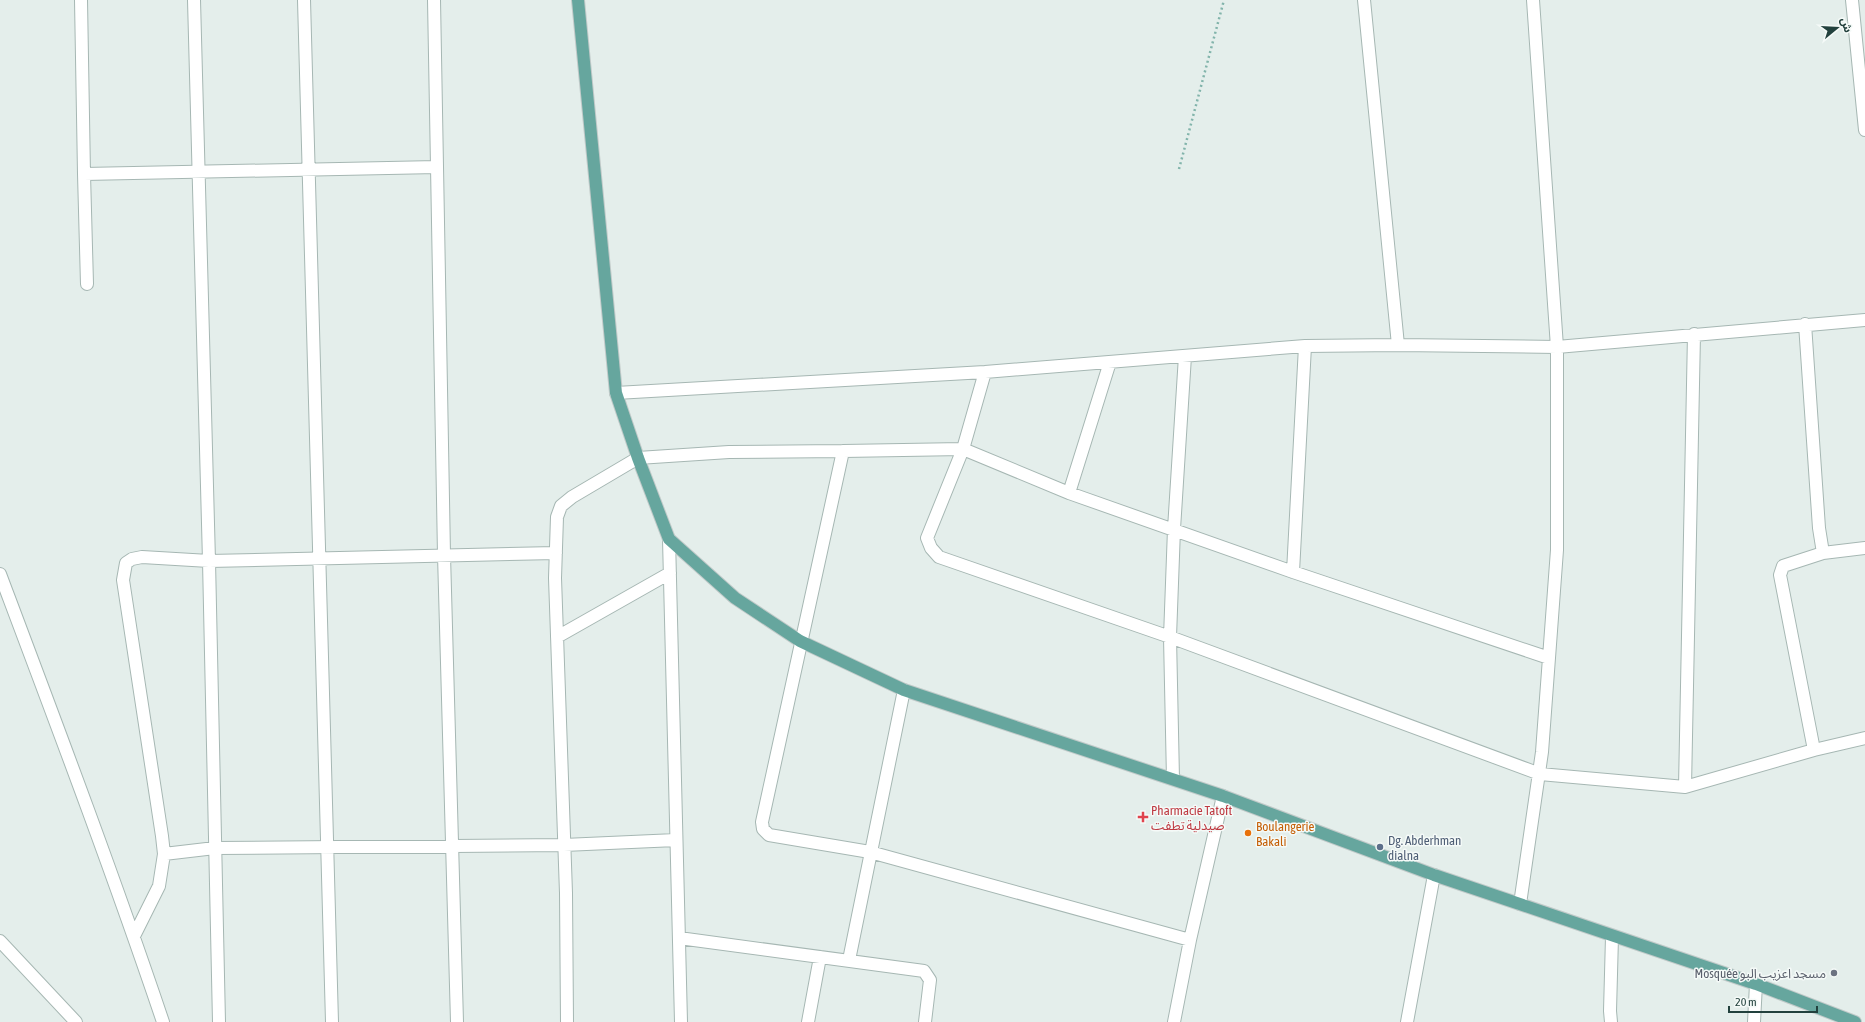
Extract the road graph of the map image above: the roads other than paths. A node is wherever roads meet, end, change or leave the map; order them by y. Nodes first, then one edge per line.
1 (81, 0) edge
2 (194, 0) edge
3 (304, 0) edge
4 (434, 0) edge
5 (578, 0) edge
6 (1364, 0) edge
7 (1533, 0) edge
8 (1852, 0) edge
9 (1865, 130) edge
10 (437, 167) junction
11 (309, 170) junction
12 (198, 173) junction
13 (84, 174) junction
14 (87, 284) dead end
15 (1865, 320) edge
16 (1805, 324) junction
17 (1694, 334) junction
18 (1398, 345) junction
19 (1305, 346) junction
20 (1557, 347) junction
21 (1185, 356) junction
22 (1110, 362) junction
23 (985, 372) junction
24 (616, 393) junction
25 (963, 449) junction
26 (843, 451) junction
27 (638, 458) junction
28 (1068, 493) junction
29 (1174, 529) junction
30 (670, 539) junction
31 (1865, 548) edge
32 (556, 553) junction
33 (1823, 553) junction
34 (444, 555) junction
35 (319, 557) junction
36 (209, 560) junction
37 (1293, 572) junction
38 (670, 573) junction
39 (0, 574) edge
40 (557, 637) junction
41 (1170, 637) junction
42 (800, 641) junction
43 (1549, 658) junction
44 (904, 690) junction
45 (1865, 738) edge
46 (1814, 750) junction
47 (1540, 774) junction
48 (1173, 779) junction
49 (1685, 787) junction
50 (1223, 796) junction
51 (676, 840) junction
52 (564, 845) junction
53 (452, 847) junction
54 (215, 848) junction
55 (327, 848) junction
56 (870, 852) junction
57 (164, 854) junction
58 (1434, 874) junction
59 (1520, 904) junction
60 (134, 936) junction
61 (1612, 937) junction
62 (679, 938) junction
63 (1190, 940) junction
64 (0, 941) edge
65 (820, 957) junction
66 (848, 960) junction
67 (1756, 984) junction
68 (76, 1022) edge
69 (163, 1022) edge
70 (219, 1022) edge
71 (332, 1022) edge
72 (457, 1022) edge
73 (567, 1022) edge
74 (681, 1022) edge
75 (808, 1022) edge
76 (925, 1022) edge
77 (1174, 1022) edge
78 (1407, 1022) edge
79 (1611, 1022) edge
80 (1754, 1022) edge
81 (1855, 1022) edge

1 - 13 street
2 - 12 street
3 - 11 street
4 - 10 street
5 - 24 main road
6 - 18 street
7 - 20 street
8 - 9 street
10 - 11 street
10 - 34 street
11 - 12 street
11 - 35 street
12 - 13 street
12 - 36 street
13 - 14 street
15 - 16 street
16 - 17 street
16 - 33 street
17 - 20 street
17 - 49 street
18 - 19 street
18 - 20 street
19 - 21 street
19 - 37 street
20 - 43 street
21 - 22 street
21 - 29 street
22 - 23 street
22 - 28 street
23 - 24 street
23 - 25 street
24 - 27 main road
25 - 26 street
25 - 28 street
25 - 41 street
26 - 27 street
26 - 42 street
27 - 30 main road
27 - 32 street
28 - 29 street
29 - 37 street
29 - 41 street
30 - 38 street
30 - 42 main road
31 - 33 street
32 - 34 street
32 - 40 street
33 - 46 street
34 - 35 street
34 - 53 street
35 - 36 street
35 - 55 street
36 - 54 street
36 - 57 street
37 - 43 street
38 - 40 street
38 - 51 street
39 - 60 street
40 - 52 street
41 - 47 street
41 - 48 street
42 - 44 main road
42 - 56 street
43 - 47 street
44 - 48 main road
44 - 56 street
45 - 46 street
46 - 49 street
47 - 49 street
47 - 59 street
48 - 50 main road
50 - 58 main road
50 - 63 street
51 - 52 street
51 - 62 street
52 - 53 street
52 - 73 street
53 - 55 street
53 - 72 street
54 - 55 street
54 - 57 street
54 - 70 street
55 - 71 street
56 - 63 street
56 - 66 street
57 - 60 street
58 - 59 main road
58 - 78 street
59 - 61 main road
60 - 69 street
61 - 67 main road
61 - 79 street
62 - 65 street
62 - 74 street
63 - 77 street
64 - 68 street
65 - 66 street
65 - 75 street
66 - 76 street
67 - 80 street
67 - 81 main road

